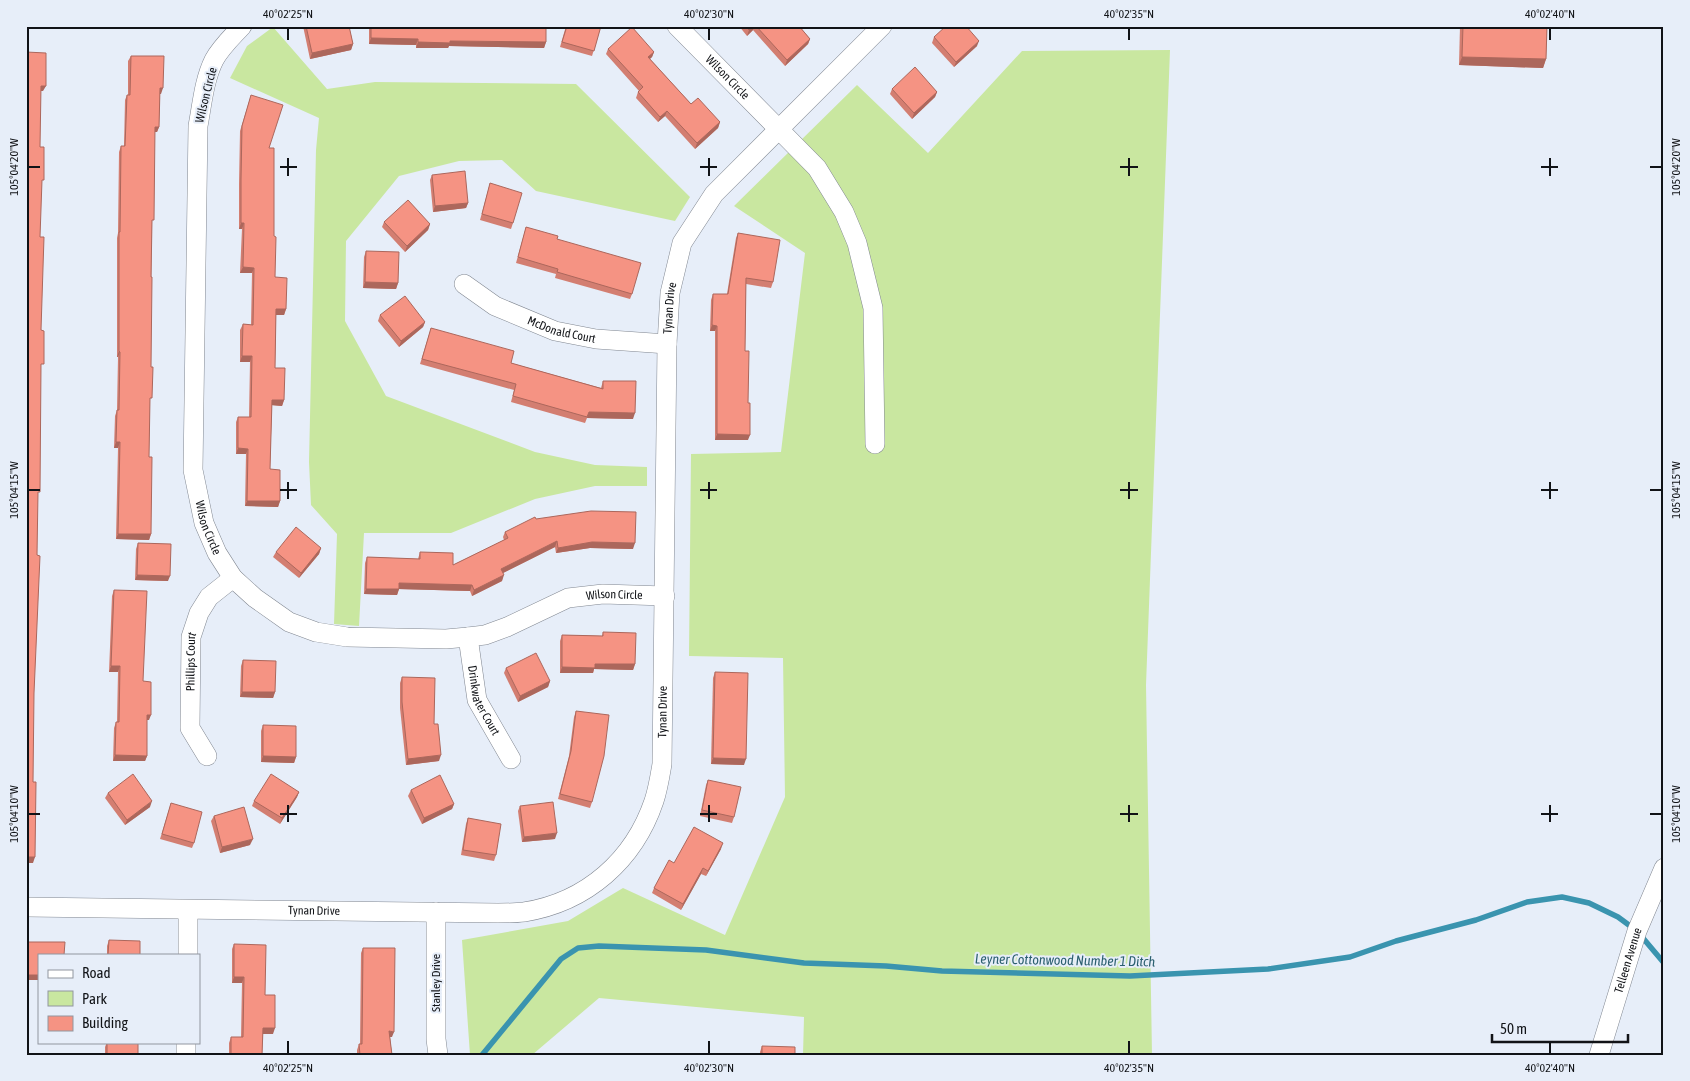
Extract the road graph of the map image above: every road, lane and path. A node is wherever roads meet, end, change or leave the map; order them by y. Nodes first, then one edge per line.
1 (242, 26) edge
2 (677, 26) edge
3 (882, 26) edge
4 (779, 128) junction
5 (464, 284) dead end
6 (667, 344) junction
7 (875, 444) dead end
8 (233, 578) junction
9 (665, 596) junction
10 (468, 637) junction
11 (207, 756) dead end
12 (511, 759) dead end
13 (1664, 868) edge
14 (26, 908) edge
15 (188, 910) junction
16 (436, 912) junction
17 (188, 954) edge
18 (438, 1055) edge
19 (1599, 1055) edge

1 - 8 street, Wilson Circle
2 - 4 street, Wilson Circle
3 - 4 street, Tynan Drive
4 - 6 street, Tynan Drive
4 - 7 street, Wilson Circle
5 - 6 street, McDonald Court
6 - 9 street, Tynan Drive
8 - 10 street, Wilson Circle
8 - 11 street, Phillips Court
9 - 10 street, Wilson Circle
9 - 16 street, Tynan Drive
10 - 12 street, Drinkwater Court
13 - 19 street, Telleen Avenue
14 - 15 street, Tynan Drive
15 - 16 street, Tynan Drive
15 - 17 street
16 - 18 street, Stanley Drive

